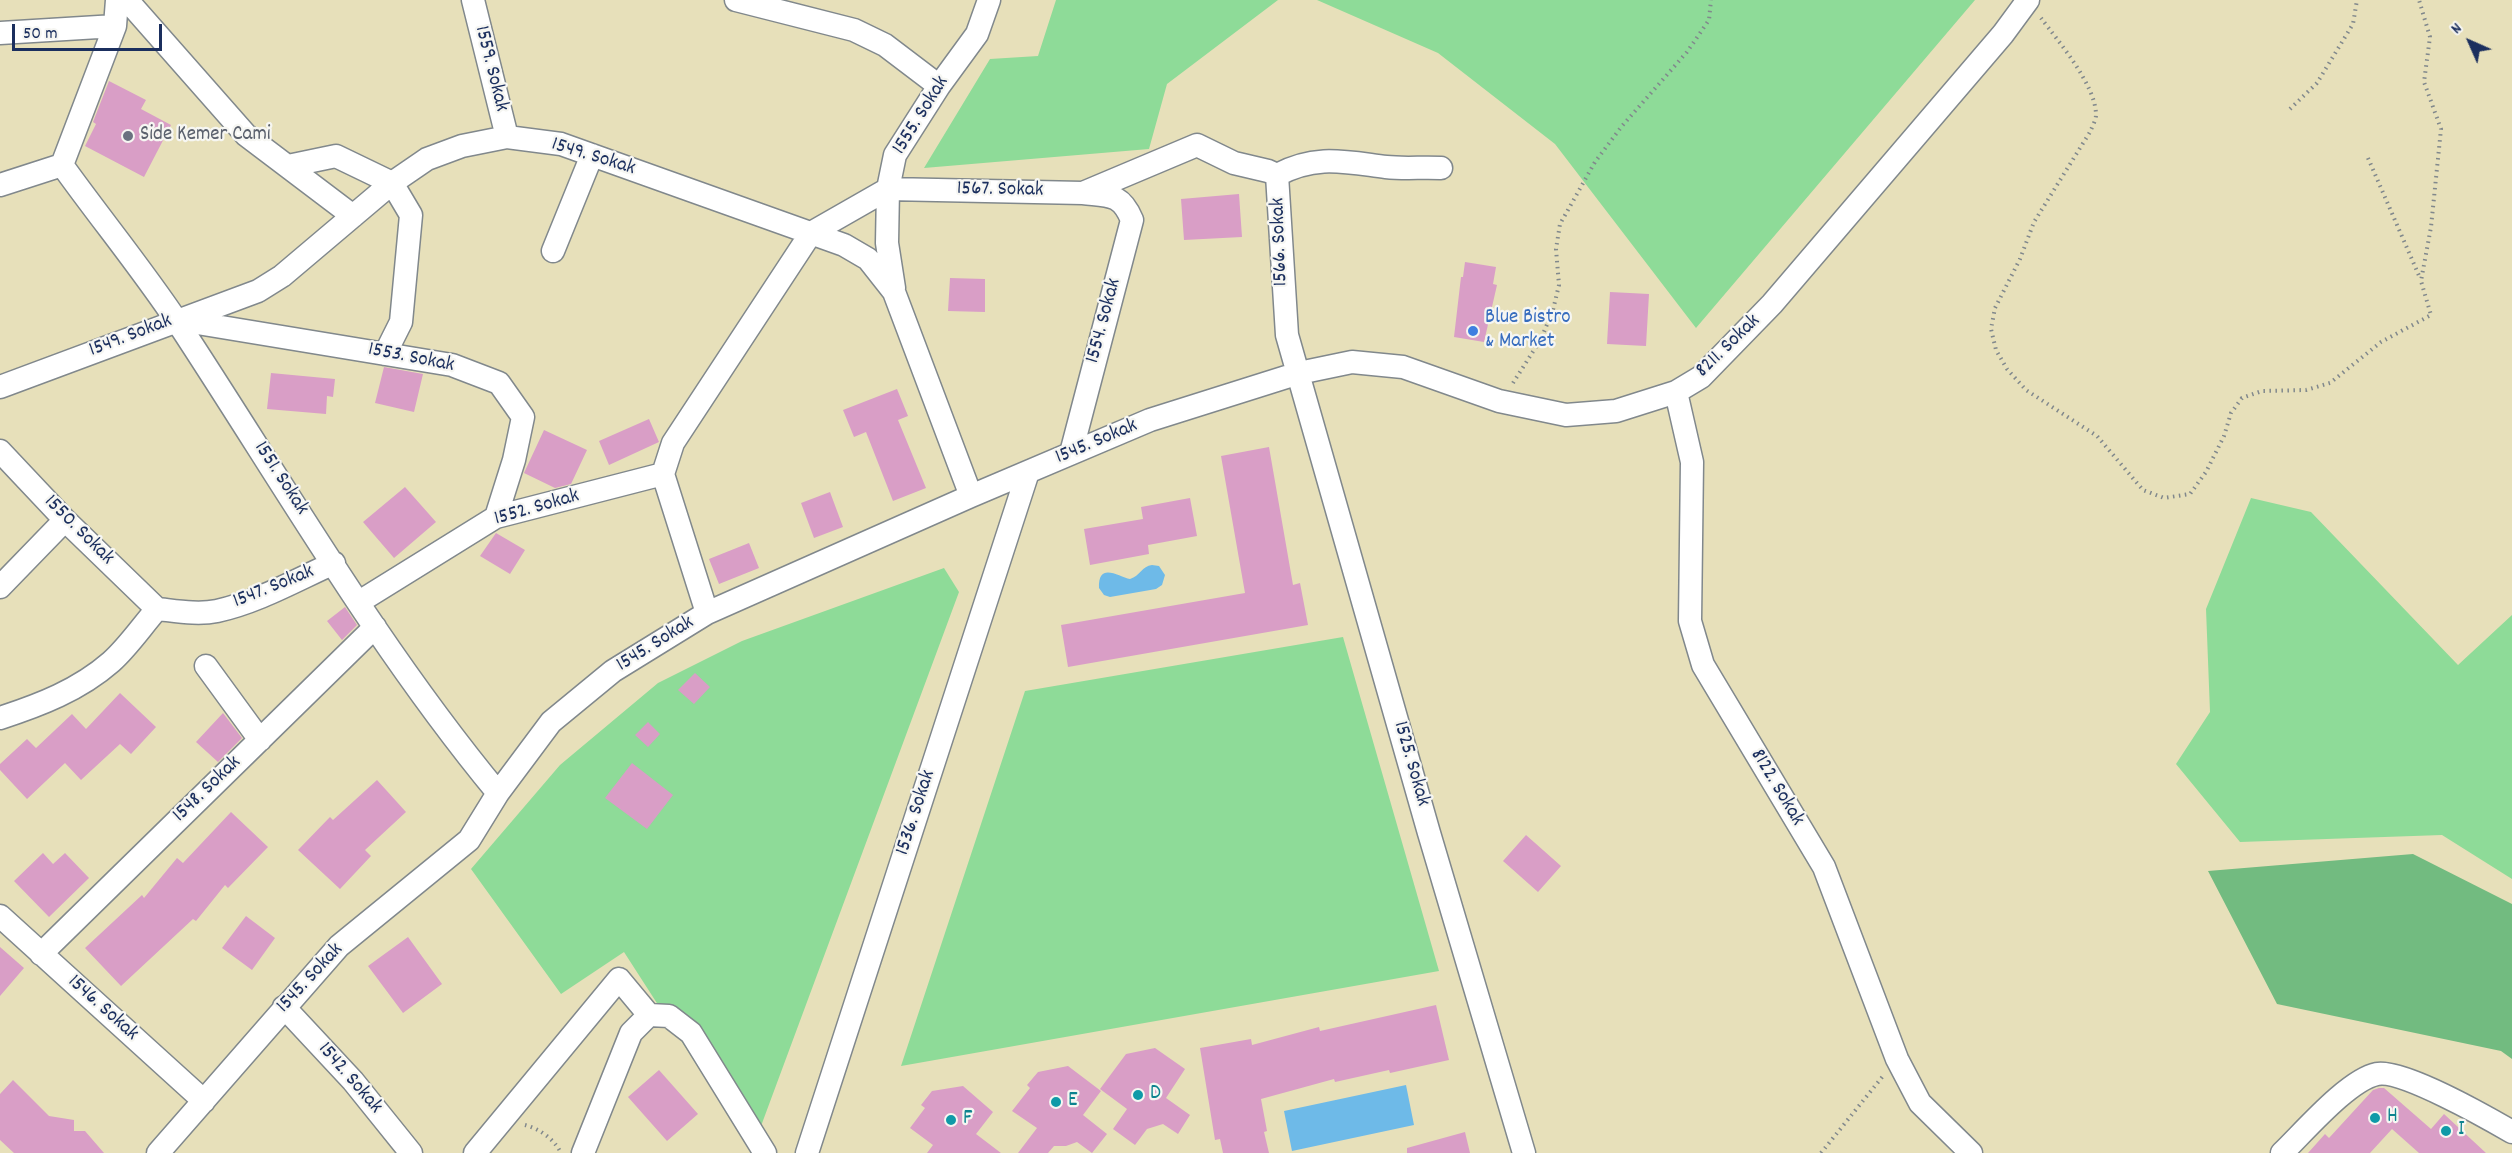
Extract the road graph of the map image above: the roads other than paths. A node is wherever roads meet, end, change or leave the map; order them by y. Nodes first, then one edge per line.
1 (117, 0) edge
2 (127, 0) edge
3 (473, 0) edge
4 (736, 0) edge
5 (989, 0) edge
6 (2028, 0) edge
7 (764, 3) edge
8 (115, 26) junction
9 (0, 33) edge
10 (939, 86) junction
11 (507, 137) junction
12 (592, 155) junction
13 (62, 165) junction
14 (288, 166) junction
15 (1441, 168) dead end
16 (1277, 175) junction
17 (392, 183) junction
18 (0, 185) edge
19 (888, 189) junction
20 (1083, 193) junction
21 (1112, 196) joint
22 (353, 216) junction
23 (811, 233) junction
24 (553, 251) dead end
25 (894, 292) junction
26 (176, 320) junction
27 (385, 354) junction
28 (1299, 374) junction
29 (0, 387) edge
30 (1676, 392) junction
31 (0, 451) edge
32 (1071, 453) junction
33 (1028, 472) junction
34 (663, 474) junction
35 (971, 496) junction
36 (496, 517) junction
37 (66, 520) junction
38 (334, 563) junction
39 (0, 588) edge
40 (359, 602) junction
41 (157, 609) junction
42 (707, 613) junction
43 (375, 627) junction
44 (206, 666) dead end
45 (0, 718) edge
46 (260, 740) junction
47 (498, 793) junction
48 (0, 916) edge
49 (41, 954) junction
50 (284, 1007) junction
51 (649, 1015) junction
52 (204, 1101) junction
53 (2512, 1132) edge
54 (482, 1145) edge
55 (164, 1149) edge
56 (411, 1153) edge
57 (583, 1153) edge
58 (765, 1153) edge
59 (807, 1153) edge
60 (1524, 1153) edge
61 (1971, 1153) edge
62 (2282, 1153) edge

1 - 8 street
2 - 14 street
3 - 11 street, 1559. Sokak
4 - 7 street
5 - 10 street, 1555. Sokak
6 - 30 street, 8211. Sokak
7 - 10 street
8 - 9 street
8 - 13 street
10 - 19 street, 1555. Sokak
11 - 12 street, 1549. Sokak
11 - 17 street, 1549. Sokak
12 - 23 street, 1549. Sokak
12 - 24 street
13 - 18 street
13 - 26 street, 1551. Sokak
14 - 17 street
14 - 22 street
15 - 16 street
16 - 20 street, 1566. Sokak
16 - 28 street, 1566. Sokak
17 - 22 street, 1549. Sokak
17 - 27 street
19 - 20 street, 1567. Sokak
19 - 23 street
19 - 25 street, 1555. Sokak
20 - 21 street, 1567. Sokak
21 - 32 street, 1554. Sokak
22 - 26 street, 1549. Sokak
23 - 25 street, 1549. Sokak
23 - 34 street
25 - 35 street, 1549. Sokak
26 - 27 street, 1553. Sokak
26 - 29 street, 1549. Sokak
26 - 38 street, 1551. Sokak
27 - 36 street, 1553. Sokak
28 - 30 street, 8211. Sokak
28 - 32 street, 1545. Sokak
28 - 60 street, 1525. Sokak
30 - 61 street, 8122. Sokak
31 - 37 street, 1550. Sokak
32 - 33 street, 1545. Sokak
33 - 35 street, 1545. Sokak
33 - 59 street, 1536. Sokak
34 - 36 street, 1552. Sokak
34 - 42 street
35 - 42 street, 1545. Sokak
36 - 40 street, 1552. Sokak
37 - 39 street
37 - 41 street, 1550. Sokak
38 - 40 street, 1551. Sokak
38 - 41 street, 1547. Sokak
40 - 43 street, 1551. Sokak
41 - 45 street
42 - 47 street, 1545. Sokak
43 - 46 street, 1548. Sokak
43 - 47 street, 1551. Sokak
44 - 46 street
46 - 49 street, 1548. Sokak
47 - 50 street, 1545. Sokak
48 - 49 street, 1546. Sokak
49 - 52 street, 1546. Sokak
50 - 52 street, 1545. Sokak
50 - 56 street, 1542. Sokak
51 - 54 street
51 - 57 street
51 - 58 street
52 - 55 street, 1545. Sokak
53 - 62 street

